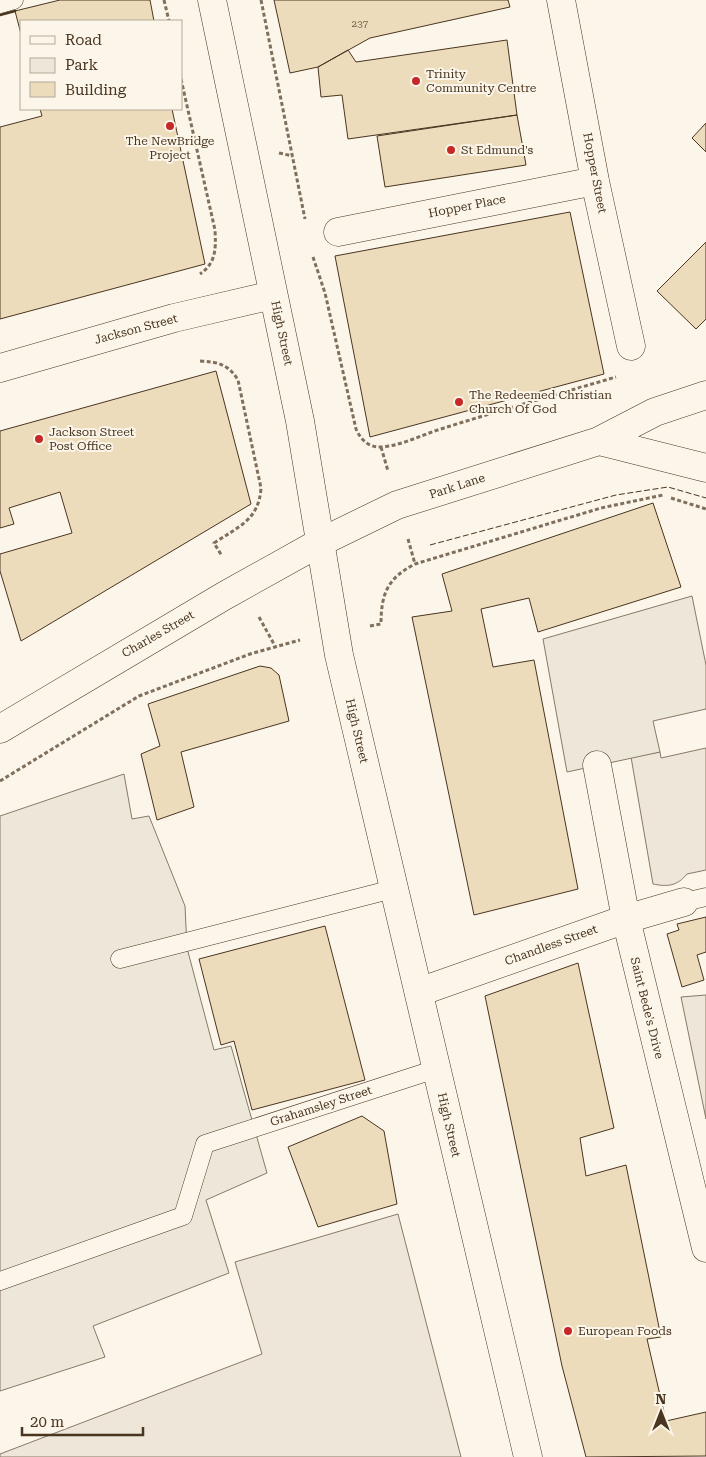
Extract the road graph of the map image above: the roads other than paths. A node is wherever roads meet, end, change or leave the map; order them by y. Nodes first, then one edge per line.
1 (14, 0) edge
2 (212, 0) edge
3 (561, 0) edge
4 (0, 4) edge
5 (596, 181) junction
6 (338, 232) dead end
7 (273, 295) junction
8 (631, 346) road end
9 (0, 368) edge
10 (706, 395) edge
11 (599, 441) junction
12 (706, 468) edge
13 (319, 543) junction
14 (0, 729) edge
15 (597, 765) dead end
16 (393, 889) junction
17 (695, 900) edge
18 (626, 919) junction
19 (120, 958) dead end
20 (419, 992) junction
21 (436, 1069) junction
22 (706, 1248) edge
23 (0, 1281) edge
24 (528, 1457) edge

1 - 4 lane
2 - 7 main road, High Street
3 - 5 main road, Hopper Street
5 - 6 main road, Hopper Place
5 - 8 main road, Hopper Street
7 - 9 main road, Jackson Street
7 - 13 main road, High Street
10 - 11 main road, Park Lane
11 - 12 main road
11 - 13 main road, Park Lane
13 - 14 main road, Charles Street
13 - 16 main road, High Street
15 - 18 main road, Saint Bede's Drive
16 - 19 lane
16 - 20 main road, High Street
17 - 18 main road, Chandless Street
18 - 20 main road, Chandless Street
18 - 22 main road, Saint Bede's Drive
20 - 21 main road, High Street
21 - 23 lane, Grahamsley Street
21 - 24 main road, High Street

